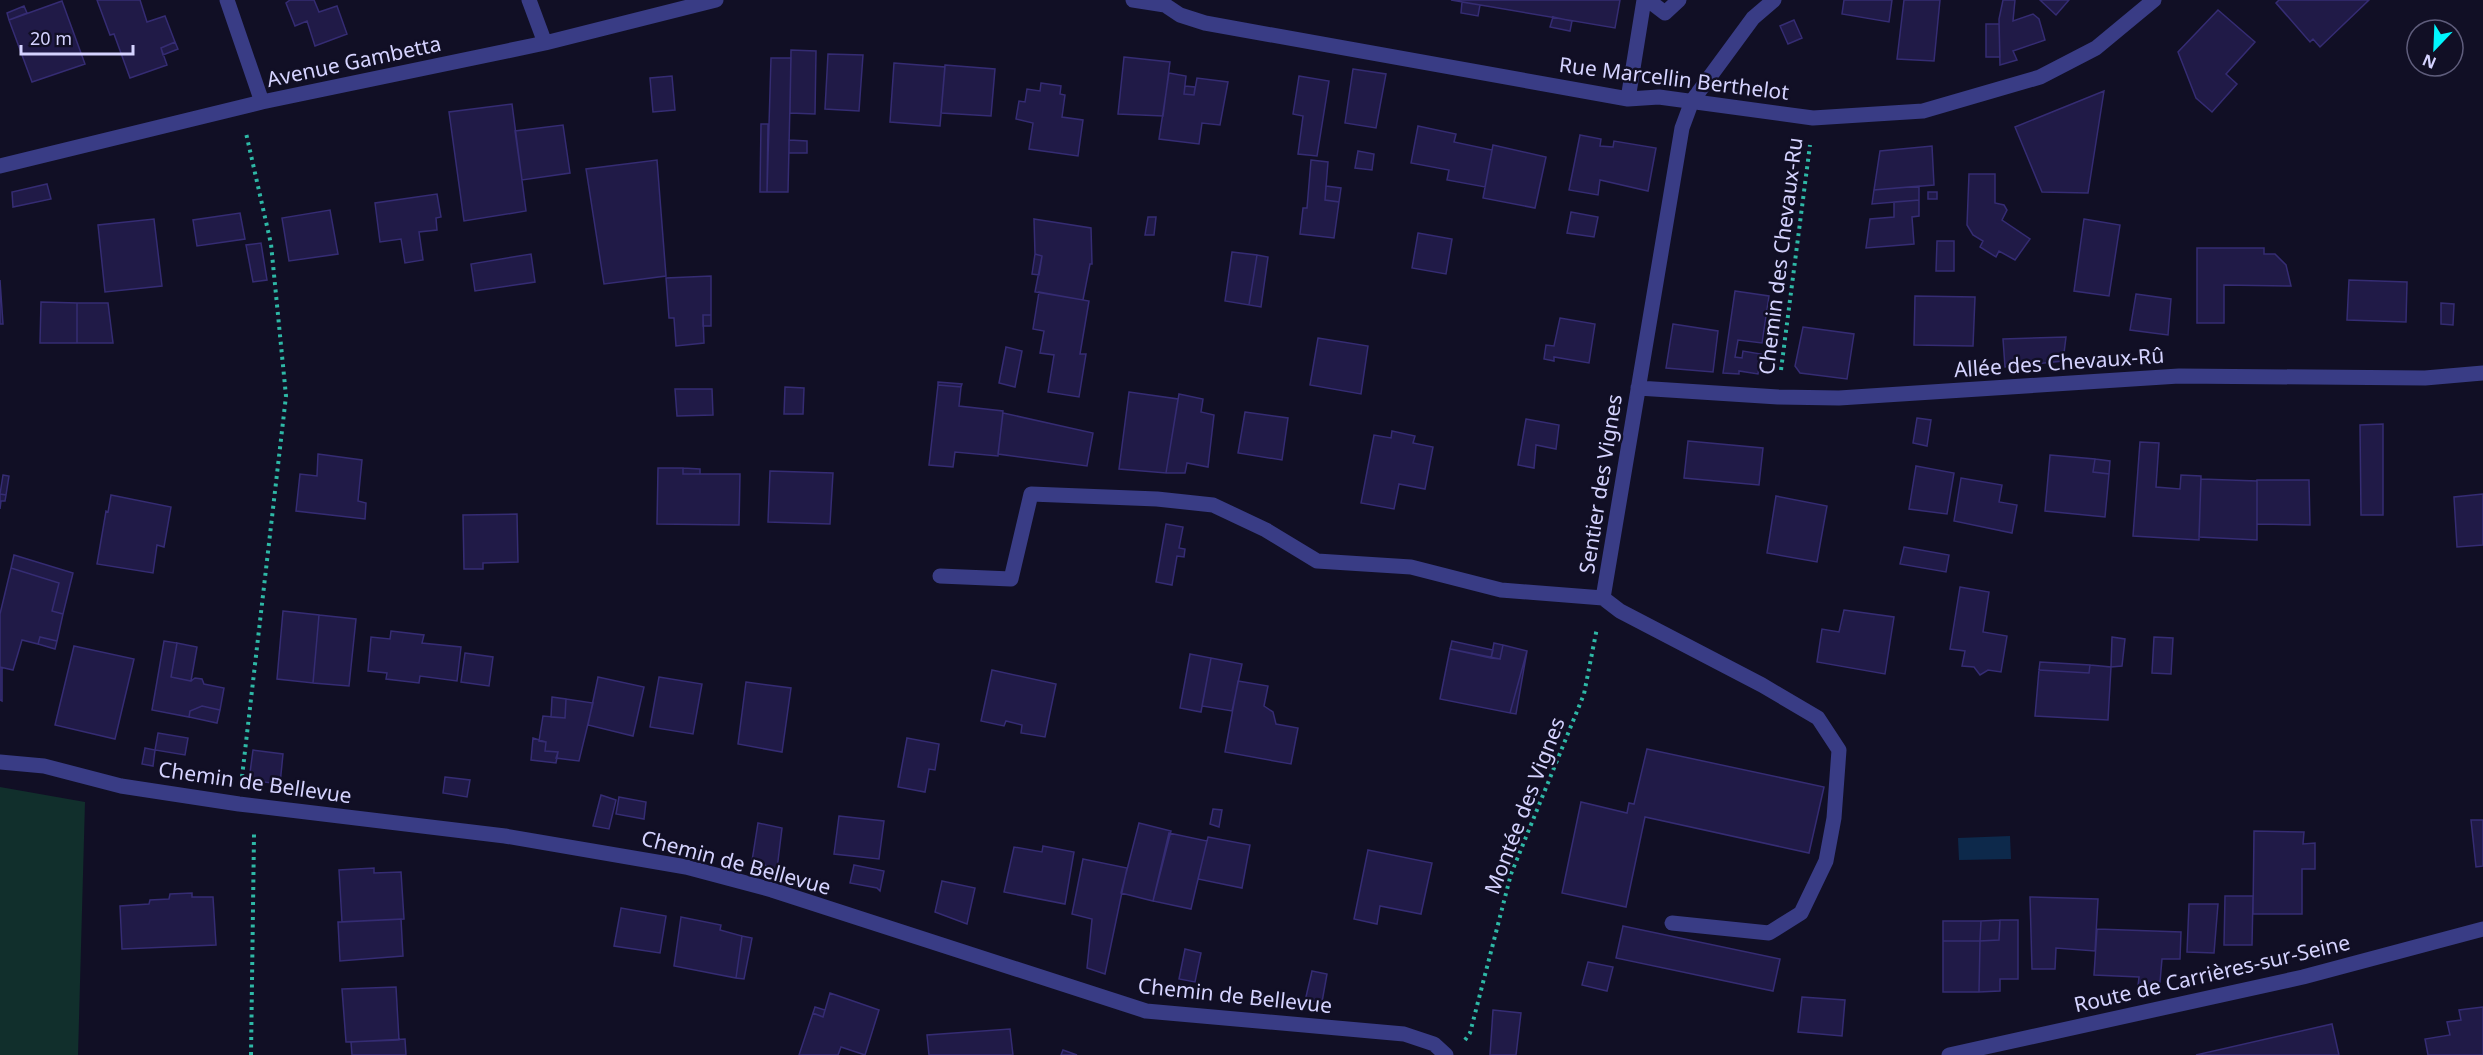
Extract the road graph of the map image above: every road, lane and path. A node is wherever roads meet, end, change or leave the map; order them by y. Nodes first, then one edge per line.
1 (226, 0) edge
2 (529, 0) edge
3 (716, 0) edge
4 (1134, 0) edge
5 (1646, 0) edge
6 (1679, 0) edge
7 (1774, 0) edge
8 (692, 3) edge
9 (2144, 3) edge
10 (545, 43) junction
11 (1628, 99) junction
12 (1692, 101) junction
13 (262, 102) junction
14 (240, 108) junction
15 (1813, 118) junction
16 (0, 166) edge
17 (2483, 373) edge
18 (1638, 388) junction
19 (1778, 397) junction
20 (940, 576) dead end
21 (1603, 597) junction
22 (0, 762) edge
23 (246, 805) junction
24 (1672, 923) dead end
25 (2483, 929) edge
26 (1460, 1048) dead end
27 (251, 1055) edge
28 (1446, 1055) edge
29 (1949, 1055) edge

1 - 13 street
2 - 10 street
3 - 8 street, Avenue Gambetta
4 - 11 street, Rue Marcellin Berthelot
5 - 6 street
5 - 11 street
7 - 12 street, Sentier des Vignes
8 - 10 street, Avenue Gambetta
9 - 15 street, Rue Marcellin Berthelot
10 - 13 street, Avenue Gambetta
11 - 12 street, Rue Marcellin Berthelot
12 - 15 street, Rue Marcellin Berthelot
12 - 18 street, Sentier des Vignes
13 - 14 street, Avenue Gambetta
14 - 16 street, Avenue Gambetta
14 - 23 path
15 - 19 path, Chemin des Chevaux-Ru
17 - 19 street, Allée des Chevaux-Rû
18 - 19 street, Allée des Chevaux-Rû
18 - 21 street, Sentier des Vignes
20 - 21 street, Sentier des Vignes
21 - 24 street
21 - 26 path, Montée des Vignes
22 - 23 street, Chemin de Bellevue
23 - 27 path
23 - 28 street, Chemin de Bellevue
25 - 29 street, Route de Carrières-sur-Seine

